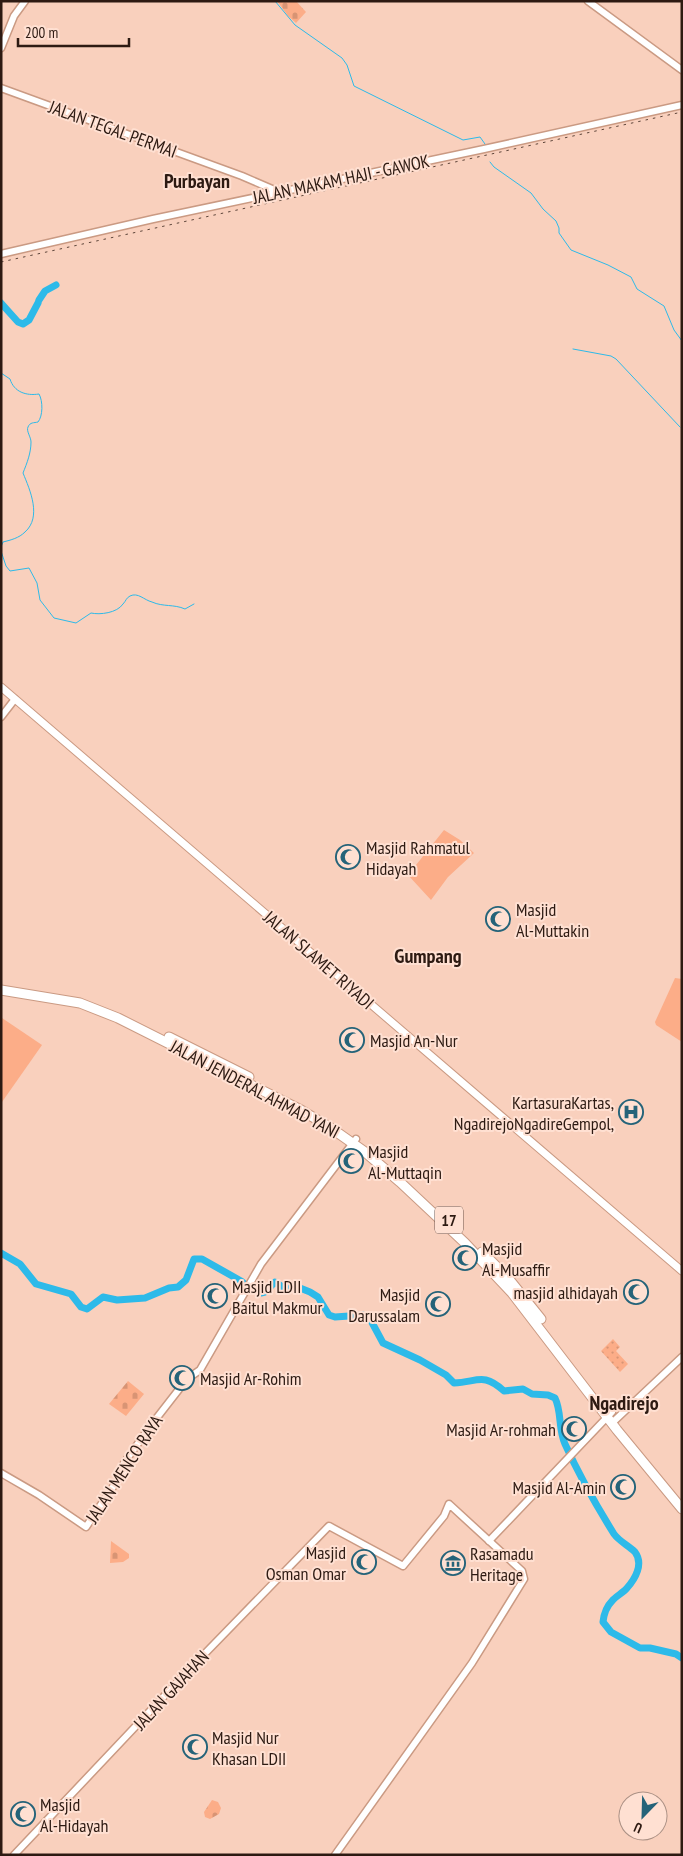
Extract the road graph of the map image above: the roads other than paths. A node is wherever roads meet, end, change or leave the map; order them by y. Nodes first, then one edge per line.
1 (25, 1) edge
2 (588, 1) edge
3 (1, 48) edge
4 (682, 70) edge
5 (1, 88) edge
6 (682, 105) edge
7 (280, 192) junction
8 (1, 254) edge
9 (1, 687) edge
10 (15, 700) junction
11 (1, 718) edge
12 (1, 984) edge
13 (1, 990) edge
14 (354, 1140) junction
15 (682, 1271) edge
16 (682, 1357) edge
17 (612, 1418) junction
18 (1, 1473) edge
19 (682, 1501) edge
20 (682, 1508) edge
21 (489, 1541) junction
22 (14, 1855) edge
23 (335, 1855) edge

1 - 3 street
2 - 4 street
5 - 7 street, JALAN TEGAL PERMAI
6 - 7 street, JALAN MAKAM HAJI - GAWOK
7 - 8 street, JALAN MAKAM HAJI - GAWOK
9 - 10 main road, JALAN SLAMET RIYADI
10 - 11 street
10 - 15 main road, JALAN SLAMET RIYADI
12 - 14 highway, JALAN JENDERAL AHMAD YANI / 17
13 - 14 highway, JALAN JENDERAL AHMAD YANI / 17
14 - 17 highway, JALAN JENDERAL AHMAD YANI / 17
14 - 18 street, JALAN MENCO RAYA
16 - 17 street
17 - 19 highway, JALAN JENDERAL AHMAD YANI / 17
17 - 20 highway, JALAN JENDERAL AHMAD YANI / 17
17 - 21 street
21 - 22 street, JALAN GAJAHAN
21 - 23 street

